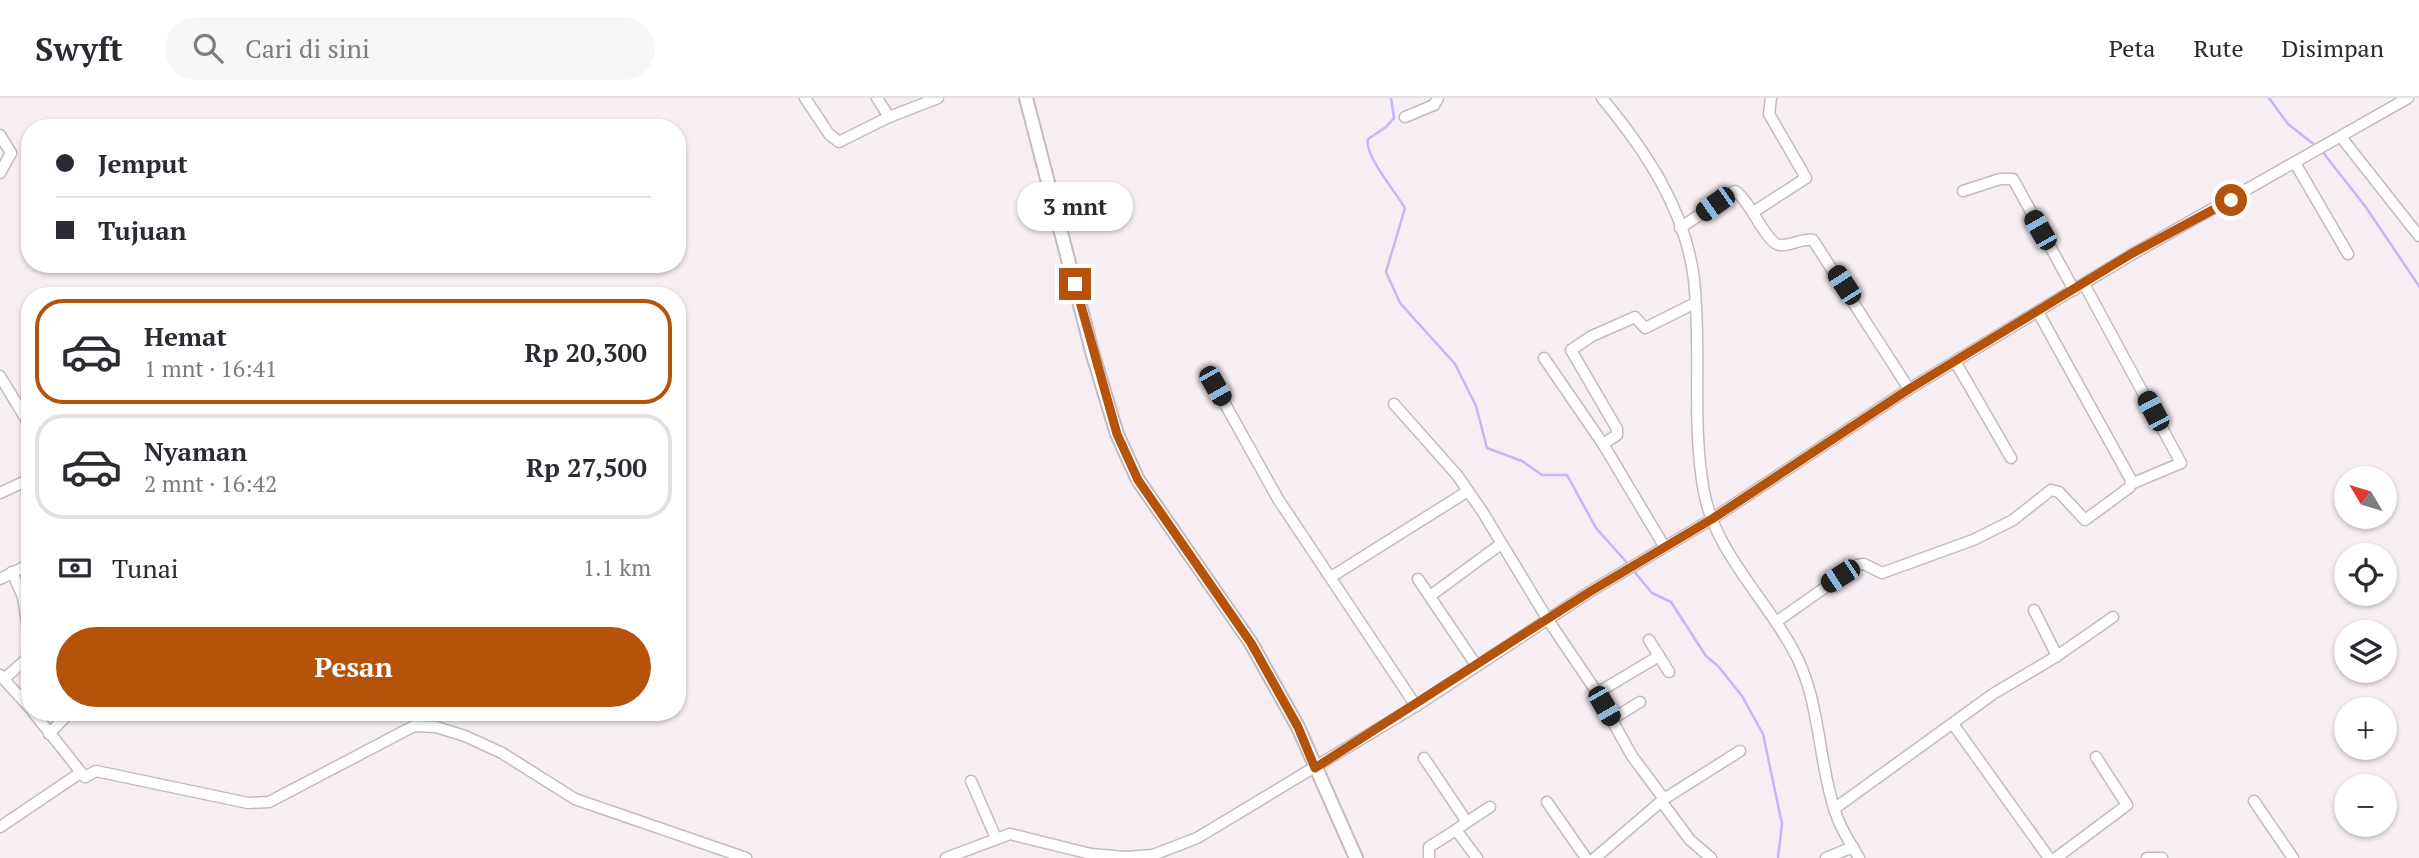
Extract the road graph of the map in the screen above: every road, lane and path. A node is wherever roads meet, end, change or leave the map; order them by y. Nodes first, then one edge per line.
1 (805, 98) edge
2 (877, 98) edge
3 (937, 98) edge
4 (1026, 98) edge
5 (1438, 98) edge
6 (1602, 98) edge
7 (1771, 98) edge
8 (2408, 98) edge
9 (889, 117) junction
10 (1405, 117) dead end
11 (0, 135) edge
12 (2341, 137) junction
13 (2295, 163) junction
14 (0, 173) edge
15 (1963, 191) dead end
16 (1755, 211) junction
17 (1680, 228) junction
18 (2419, 236) edge
19 (2348, 254) dead end
20 (2084, 284) junction
21 (2074, 290) junction
22 (1695, 303) junction
23 (2038, 312) junction
24 (1544, 358) dead end
25 (1956, 363) junction
26 (0, 376) edge
27 (1215, 386) dead end
28 (1909, 389) junction
29 (1394, 404) dead end
30 (21, 411) edge
31 (1603, 444) junction
32 (2011, 457) dead end
33 (21, 482) edge
34 (2131, 484) junction
35 (1468, 491) junction
36 (0, 493) edge
37 (1712, 519) junction
38 (1501, 544) junction
39 (1664, 546) junction
40 (21, 568) edge
41 (12, 572) junction
42 (1331, 577) junction
43 (0, 579) edge
44 (1418, 579) dead end
45 (21, 592) edge
46 (1430, 596) junction
47 (2034, 610) dead end
48 (2113, 617) dead end
49 (1548, 620) junction
50 (1776, 622) junction
51 (1650, 640) dead end
52 (1659, 656) junction
53 (2057, 656) junction
54 (21, 663) edge
55 (1476, 665) junction
56 (1669, 672) dead end
57 (2, 677) edge
58 (1597, 694) junction
59 (21, 698) edge
60 (1640, 702) dead end
61 (1416, 706) junction
62 (1612, 719) junction
63 (40, 721) edge
64 (61, 721) edge
65 (1953, 724) junction
66 (49, 734) junction
67 (1740, 751) dead end
68 (2096, 757) dead end
69 (1424, 758) dead end
70 (1315, 768) junction
71 (85, 777) junction
72 (971, 781) dead end
73 (1662, 800) junction
74 (2254, 801) dead end
75 (1547, 802) dead end
76 (1490, 807) dead end
77 (1834, 809) junction
78 (1467, 822) junction
79 (0, 827) edge
80 (1456, 831) junction
81 (996, 838) junction
82 (1853, 847) junction
83 (746, 858) edge
84 (946, 858) edge
85 (1356, 858) edge
86 (1429, 858) edge
87 (1477, 858) edge
88 (1587, 858) edge
89 (1595, 858) edge
90 (1711, 858) edge
91 (1826, 858) edge
92 (1859, 858) edge
93 (2049, 858) edge
94 (2056, 858) edge
95 (2147, 858) edge
96 (2162, 858) edge
97 (2293, 858) edge

1 - 9 street
2 - 9 street
3 - 9 street
4 - 70 street
5 - 10 street
6 - 17 street
7 - 16 street
8 - 12 street
11 - 14 street
12 - 13 street
12 - 18 street
13 - 19 street
13 - 20 street
15 - 21 street
16 - 17 street
16 - 28 street
17 - 22 street
20 - 21 street
20 - 34 street
21 - 23 street
22 - 31 street
22 - 37 street
23 - 25 street
23 - 34 street
24 - 31 street
25 - 28 street
25 - 32 street
26 - 30 street
27 - 42 street
28 - 37 street
29 - 35 street
31 - 39 street
33 - 36 street
34 - 50 street
35 - 38 street
35 - 42 street
37 - 39 street
37 - 50 street
38 - 46 street
38 - 49 street
39 - 49 street
40 - 41 street
41 - 43 street
41 - 45 street
42 - 61 street
44 - 46 street
46 - 55 street
47 - 53 street
48 - 53 street
49 - 55 street
49 - 58 street
50 - 77 street
51 - 52 street
52 - 56 street
52 - 58 street
53 - 65 street
54 - 57 street
55 - 61 street
57 - 59 street
58 - 62 street
60 - 62 street
61 - 70 street
62 - 73 street
63 - 66 street
64 - 66 street
65 - 77 street
65 - 93 street
66 - 71 street
67 - 73 street
68 - 94 street
69 - 78 street
70 - 81 street
70 - 85 street
71 - 79 street
71 - 83 street
72 - 81 street
73 - 89 street
73 - 90 street
74 - 97 street
75 - 88 street
76 - 78 street
77 - 82 street
78 - 80 street
80 - 86 street
80 - 87 street
81 - 84 street
82 - 91 street
82 - 92 street
95 - 96 street

